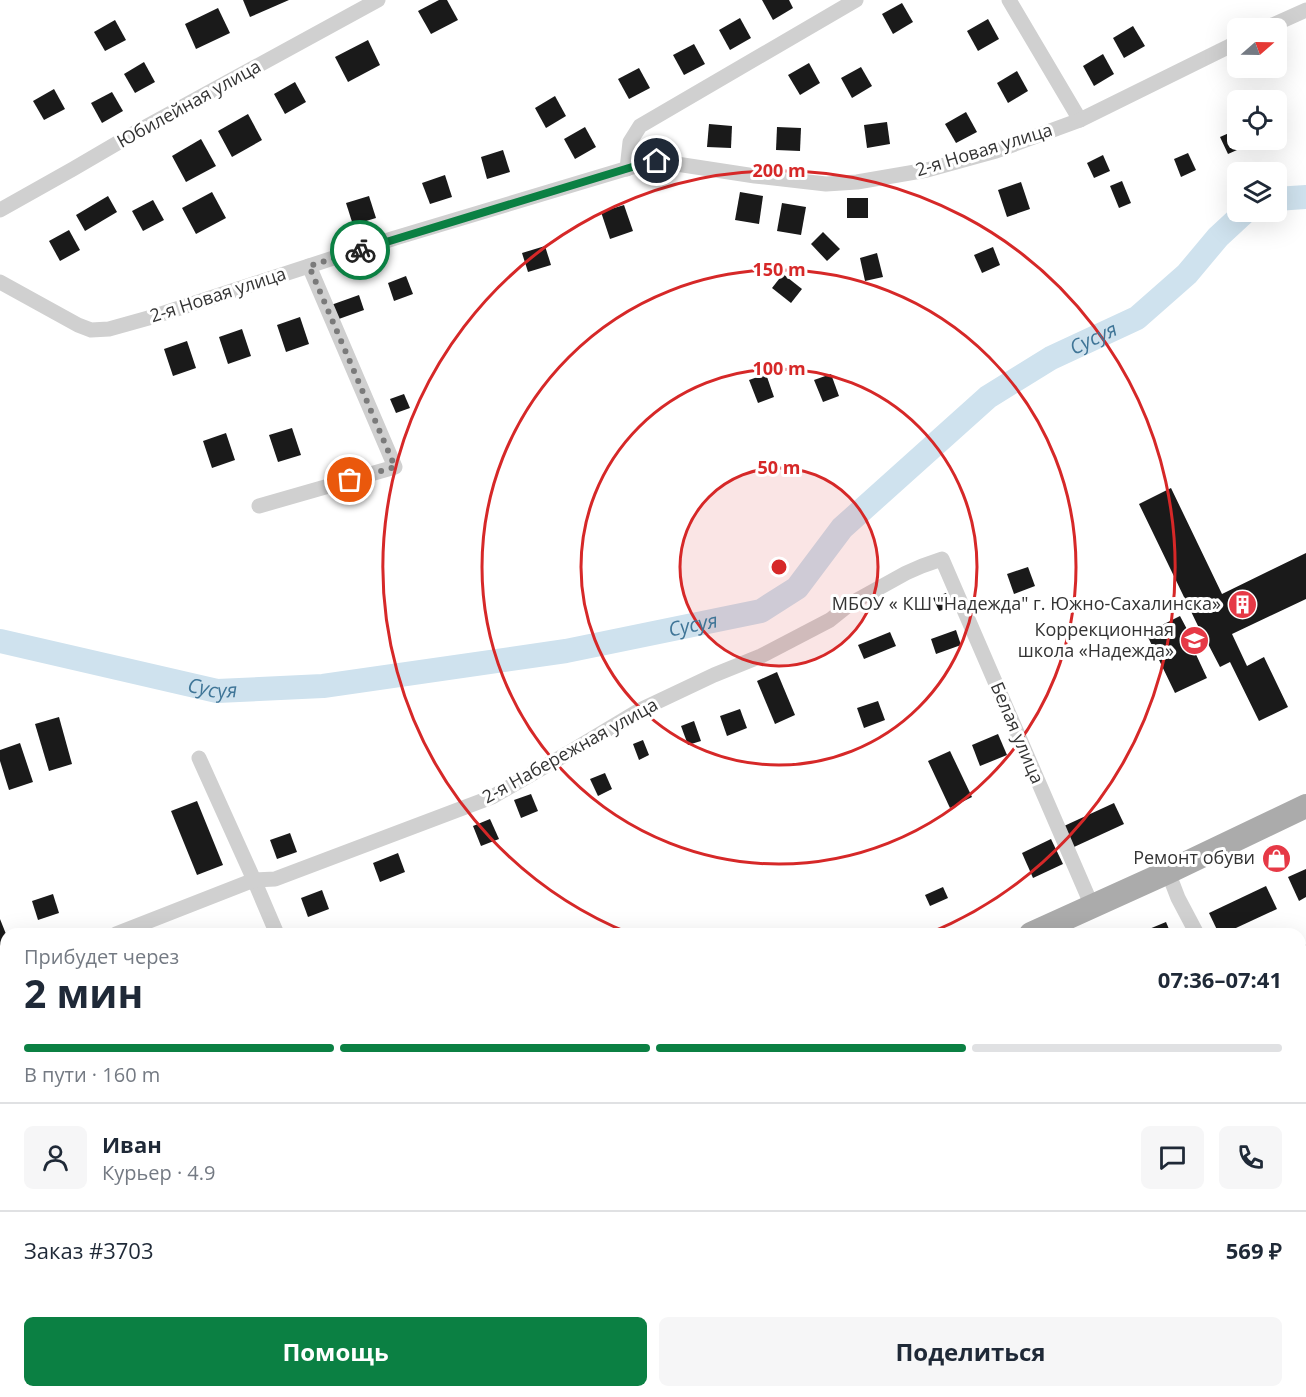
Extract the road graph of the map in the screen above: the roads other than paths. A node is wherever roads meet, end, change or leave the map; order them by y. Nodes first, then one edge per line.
1 (378, 0) edge
2 (856, 0) edge
3 (1009, 0) edge
4 (1302, 0) edge
5 (1306, 8) edge
6 (1286, 18) edge
7 (1227, 47) edge
8 (1080, 120) junction
9 (627, 169) junction
10 (0, 210) edge
11 (309, 266) junction
12 (0, 282) edge
13 (259, 506) dead end
14 (942, 559) joint
15 (199, 758) dead end
16 (1306, 806) edge
17 (1168, 872) junction
18 (254, 880) junction
19 (1092, 906) junction
20 (131, 928) edge
21 (274, 928) edge
22 (1044, 928) edge
23 (1194, 928) edge

1 - 10 street, Юбилейная улица
2 - 9 street
3 - 8 street
4 - 5 street
5 - 6 street
7 - 8 street, 2-я Новая улица
8 - 9 street, 2-я Новая улица
9 - 11 street, 2-я Новая улица
11 - 12 street, 2-я Новая улица
11 - 13 street
14 - 18 street, 2-я Набережная улица
14 - 19 street, Белая улица
15 - 18 street
16 - 17 main road
17 - 19 main road
17 - 23 street
18 - 20 street, 2-я Набережная улица
18 - 21 street
19 - 22 main road

